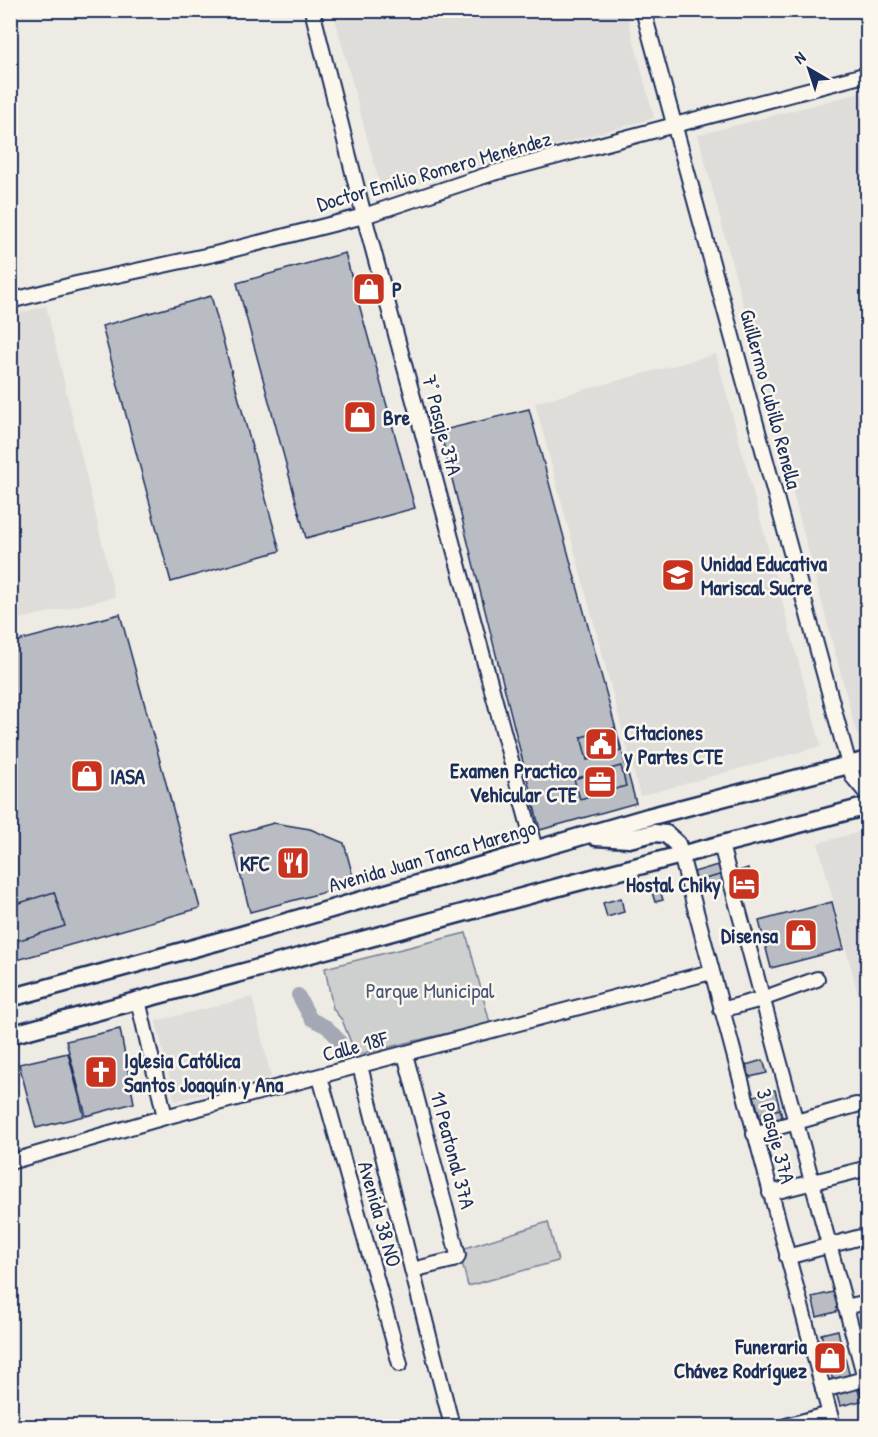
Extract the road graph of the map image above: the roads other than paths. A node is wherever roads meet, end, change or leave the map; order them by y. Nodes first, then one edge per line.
1 (312, 10) edge
2 (643, 10) edge
3 (867, 74) edge
4 (674, 125) junction
5 (364, 216) junction
6 (10, 301) edge
7 (867, 760) edge
8 (849, 765) junction
9 (867, 795) edge
10 (867, 806) edge
11 (582, 836) junction
12 (721, 845) junction
13 (534, 849) junction
14 (681, 855) junction
15 (711, 972) junction
16 (817, 979) dead end
17 (10, 998) edge
18 (762, 999) junction
19 (138, 1000) junction
20 (721, 1010) junction
21 (10, 1035) edge
22 (405, 1054) junction
23 (360, 1066) junction
24 (320, 1077) junction
25 (856, 1105) dead end
26 (165, 1117) junction
27 (796, 1123) junction
28 (754, 1134) junction
29 (10, 1162) edge
30 (867, 1168) edge
31 (812, 1182) junction
32 (770, 1193) junction
33 (867, 1234) edge
34 (829, 1245) junction
35 (787, 1257) junction
36 (412, 1270) junction
37 (867, 1302) edge
38 (845, 1307) junction
39 (400, 1364) dead end
40 (867, 1382) edge
41 (823, 1390) junction
42 (831, 1420) edge
43 (452, 1426) edge
44 (786, 1426) edge

1 - 5 street, 7° Pasaje 37A
2 - 4 street, Guillermo Cubillo Renella
3 - 4 street, Doctor Emilio Romero Menéndez
4 - 5 street, Doctor Emilio Romero Menéndez
4 - 8 street, Guillermo Cubillo Renella
5 - 6 street, Doctor Emilio Romero Menéndez
5 - 13 street, 7° Pasaje 37A
7 - 8 main road, Avenida Juan Tanca Marengo
8 - 9 street, Guillermo Cubillo Renella
8 - 11 main road, Avenida Juan Tanca Marengo
10 - 12 main road
11 - 13 main road, Avenida Juan Tanca Marengo
11 - 14 main road
12 - 14 main road
12 - 18 street
13 - 17 main road, Avenida Juan Tanca Marengo
14 - 15 street, 3 Pasaje 37A
14 - 19 main road
15 - 20 street, 3 Pasaje 37A
15 - 22 street, Calle 18F
16 - 18 street
18 - 20 street
18 - 27 street
19 - 21 main road
19 - 26 street
20 - 28 street, 3 Pasaje 37A
22 - 23 street, Calle 18F
22 - 36 street, 11 Peatonal 37A
23 - 24 street, Calle 18F
23 - 36 street
24 - 26 street, Calle 18F
24 - 39 street, Avenida 38 NO
25 - 27 street
26 - 29 street, Calle 18F
27 - 28 street
27 - 31 street
28 - 32 street, 3 Pasaje 37A
30 - 31 street
31 - 32 street
31 - 34 street
32 - 35 street, 3 Pasaje 37A
33 - 34 street
34 - 35 street
34 - 38 street
35 - 41 street, 3 Pasaje 37A
36 - 43 street
37 - 38 street
38 - 40 street
40 - 41 street
41 - 42 street, 3 Pasaje 37A
42 - 44 street

